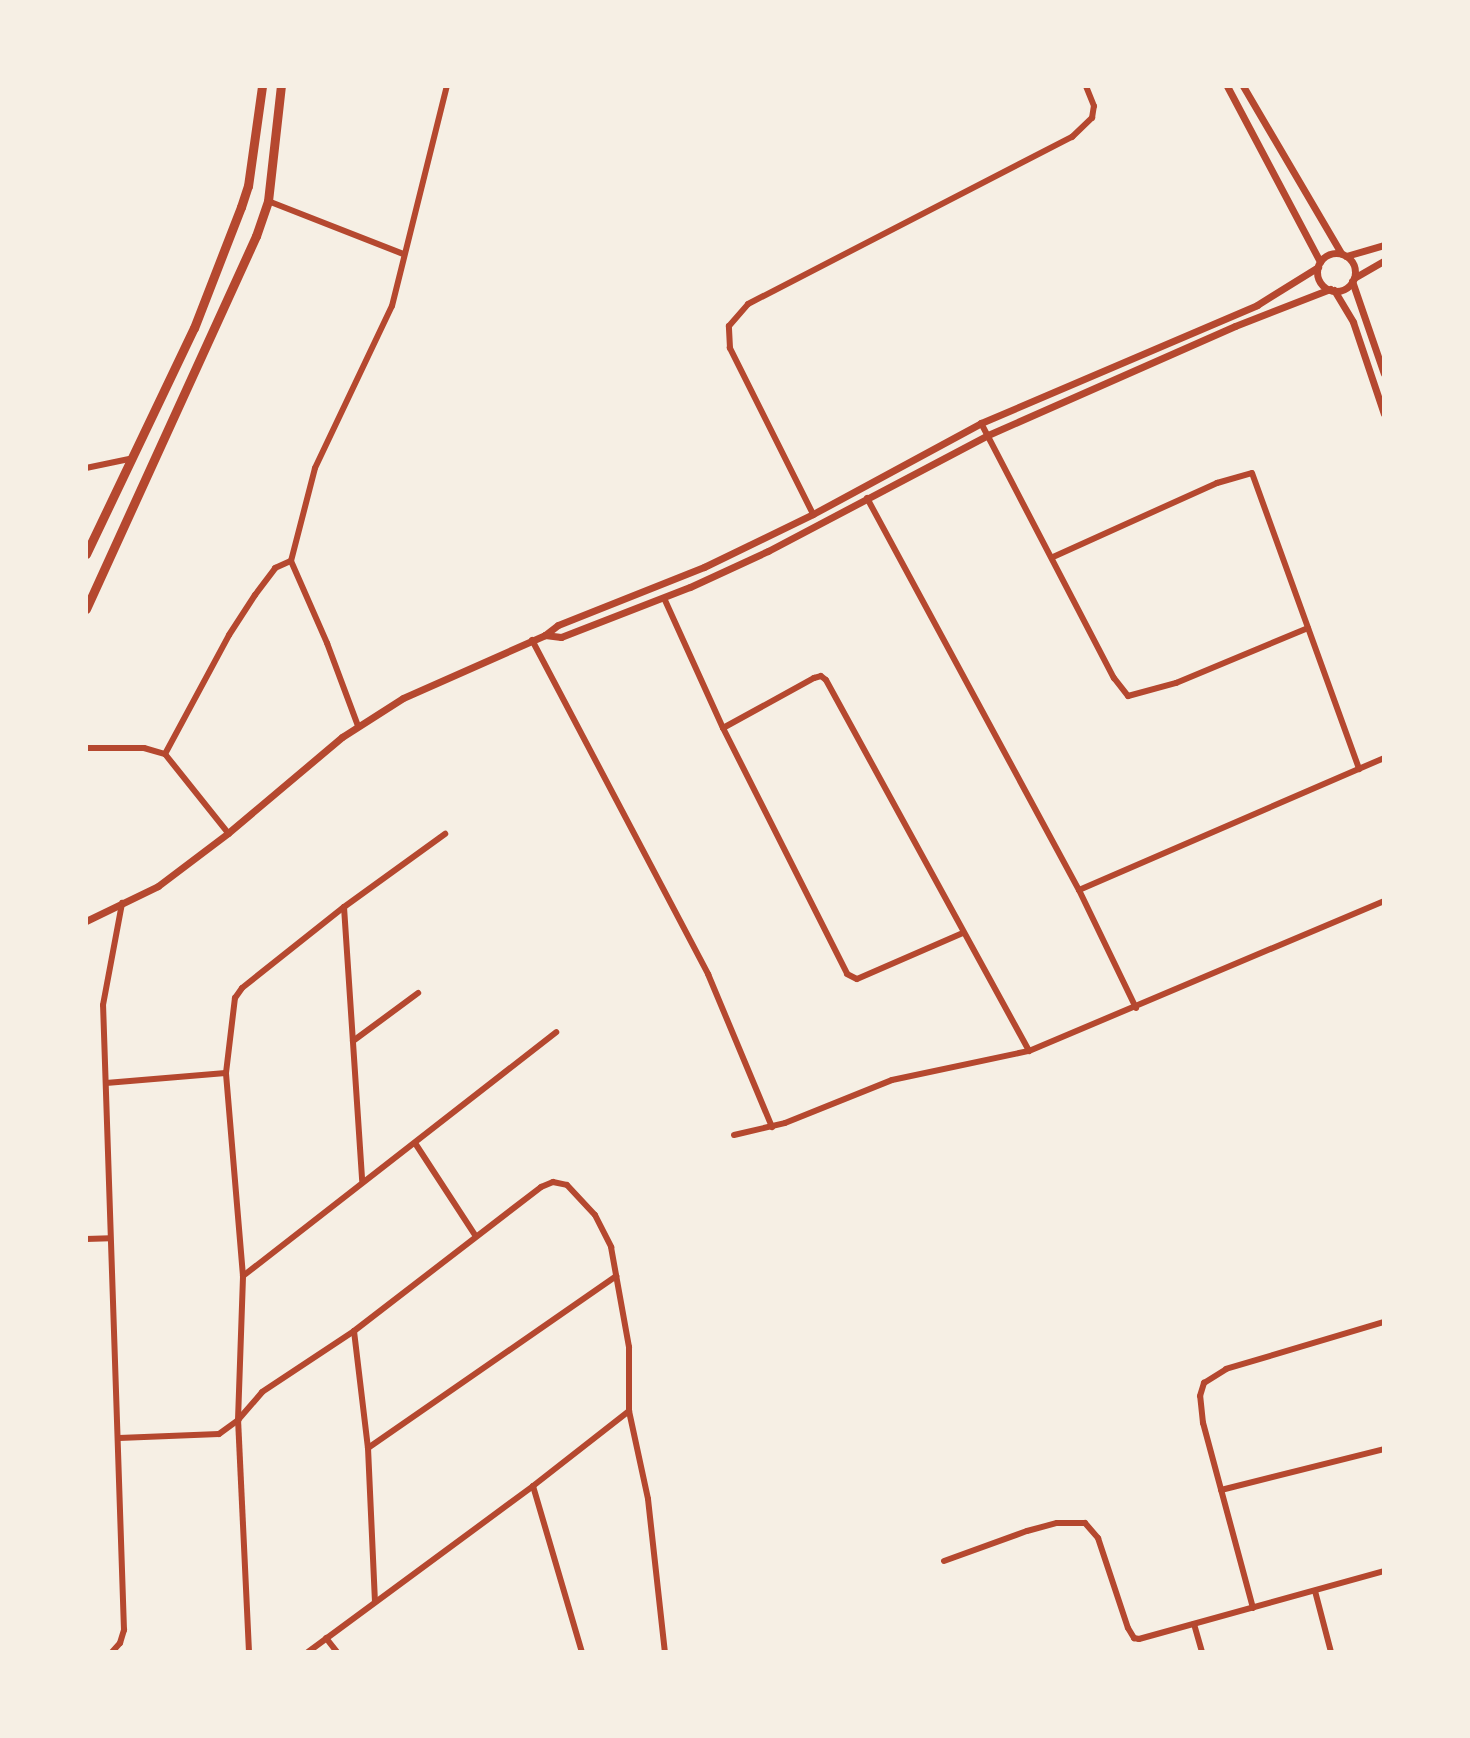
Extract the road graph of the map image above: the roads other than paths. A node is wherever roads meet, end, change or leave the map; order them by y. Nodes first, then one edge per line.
1 (262, 86) edge
2 (281, 86) edge
3 (447, 86) edge
4 (1086, 86) edge
5 (1227, 86) edge
6 (1243, 86) edge
7 (268, 201) junction
8 (1384, 245) edge
9 (403, 254) junction
10 (1344, 254) junction
11 (1384, 261) edge
12 (1319, 264) junction
13 (1353, 280) junction
14 (1332, 290) junction
15 (1384, 374) edge
16 (1384, 414) edge
17 (981, 423) junction
18 (988, 435) junction
19 (129, 459) junction
20 (86, 468) edge
21 (867, 498) junction
22 (813, 514) junction
23 (86, 554) edge
24 (1053, 557) junction
25 (291, 561) junction
26 (664, 598) junction
27 (86, 609) edge
28 (1308, 628) junction
29 (545, 635) junction
30 (532, 640) junction
31 (358, 726) junction
32 (723, 728) junction
33 (86, 748) edge
34 (165, 754) junction
35 (1384, 758) edge
36 (1359, 769) junction
37 (228, 833) junction
38 (445, 834) dead end
39 (1079, 890) junction
40 (1384, 901) edge
41 (122, 903) junction
42 (344, 907) junction
43 (86, 921) edge
44 (963, 933) junction
45 (418, 993) dead end
46 (1136, 1008) junction
47 (556, 1032) dead end
48 (353, 1041) junction
49 (1029, 1051) junction
50 (226, 1073) junction
51 (106, 1083) junction
52 (772, 1127) junction
53 (734, 1135) dead end
54 (415, 1143) junction
55 (362, 1180) junction
56 (475, 1235) junction
57 (110, 1238) junction
58 (86, 1239) edge
59 (243, 1276) junction
60 (616, 1276) junction
61 (1384, 1322) edge
62 (354, 1331) junction
63 (629, 1411) junction
64 (238, 1420) junction
65 (119, 1438) junction
66 (368, 1448) junction
67 (1384, 1449) edge
68 (533, 1486) junction
69 (1221, 1490) junction
70 (944, 1561) dead end
71 (1384, 1571) edge
72 (1315, 1591) junction
73 (375, 1602) junction
74 (1253, 1608) junction
75 (1194, 1624) junction
76 (326, 1638) junction
77 (112, 1652) edge
78 (249, 1652) edge
79 (308, 1652) edge
80 (337, 1652) edge
81 (582, 1652) edge
82 (665, 1652) edge
83 (1202, 1652) edge
84 (1331, 1652) edge

1 - 19 main road
2 - 7 main road
3 - 9 street
4 - 22 street
5 - 12 street
6 - 10 street
7 - 9 street
7 - 27 main road
8 - 10 street
9 - 25 street
10 - 12 street
10 - 13 street
11 - 13 street
12 - 14 street
12 - 17 street
13 - 14 street
13 - 15 street
14 - 16 street
14 - 18 street
17 - 18 street
17 - 22 street
18 - 21 street
18 - 24 street
19 - 20 street
19 - 23 main road
21 - 26 street
21 - 39 street
22 - 29 street
24 - 28 street
24 - 28 street
25 - 31 street
25 - 34 street
26 - 29 street
26 - 32 street
28 - 36 street
29 - 30 street
30 - 31 street
30 - 52 street
31 - 37 street
32 - 44 street
32 - 44 street
33 - 34 street
34 - 37 street
35 - 36 street
36 - 39 street
37 - 41 street
38 - 42 street
39 - 46 street
40 - 46 street
41 - 43 street
41 - 51 street
42 - 48 street
42 - 50 street
44 - 49 street
45 - 48 street
46 - 49 street
47 - 54 street
48 - 55 street
49 - 52 street
50 - 51 street
50 - 59 street
51 - 57 street
52 - 53 street
54 - 55 street
54 - 56 street
55 - 59 street
56 - 60 street
56 - 62 street
57 - 58 street
57 - 65 street
59 - 64 street
60 - 63 street
60 - 66 street
61 - 69 street
62 - 64 street
62 - 66 street
63 - 68 street
63 - 82 street
64 - 65 street
64 - 78 street
65 - 77 street
66 - 73 street
67 - 69 street
68 - 73 street
68 - 81 street
69 - 74 street
70 - 75 street
71 - 72 street
72 - 74 street
72 - 84 street
73 - 76 street
74 - 75 street
75 - 83 street
76 - 79 street
76 - 80 street

